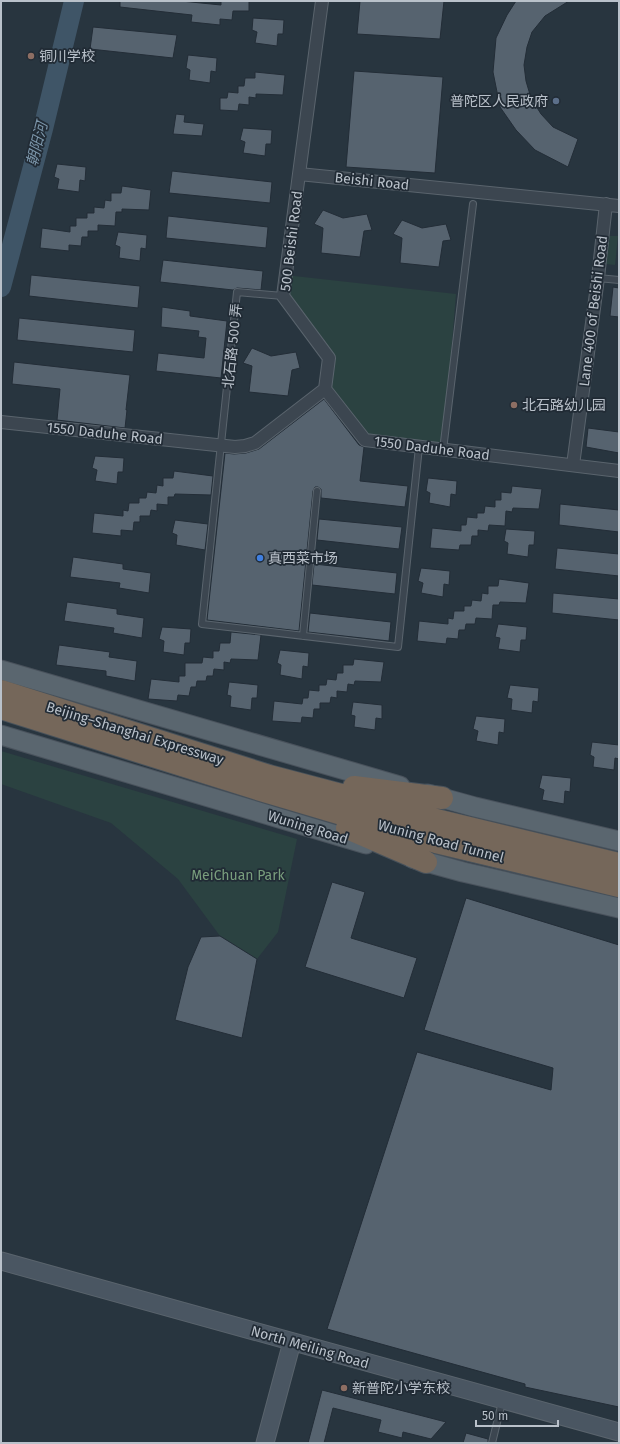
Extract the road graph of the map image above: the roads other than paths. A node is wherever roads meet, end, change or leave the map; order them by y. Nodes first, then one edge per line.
1 (322, 1) edge
2 (299, 174) junction
3 (473, 204) dead end
4 (606, 204) junction
5 (619, 206) edge
6 (598, 278) junction
7 (619, 280) edge
8 (283, 296) junction
9 (326, 389) junction
10 (1, 422) edge
11 (222, 445) junction
12 (419, 447) junction
13 (443, 450) junction
14 (574, 466) junction
15 (619, 471) edge
16 (317, 491) dead end
17 (303, 636) junction
18 (2, 675) edge
19 (1, 708) edge
20 (1, 735) edge
21 (267, 783) junction
22 (442, 798) junction
23 (619, 841) edge
24 (426, 862) junction
25 (619, 864) edge
26 (619, 886) edge
27 (619, 908) edge
28 (1, 1261) edge
29 (292, 1342) junction
30 (502, 1401) junction
31 (619, 1432) edge
32 (265, 1443) edge
33 (492, 1443) edge

1 - 2 street
2 - 4 street, Beishi Road
2 - 8 street, 500 Beishi Road
3 - 13 lane
4 - 5 street, Beishi Road
4 - 6 street, Lane 400 of Beishi Road
6 - 7 lane
6 - 14 street, Lane 400 of Beishi Road
8 - 9 street, 500 Beishi Road
8 - 11 lane, 北石路 500 弄
9 - 11 street, 1550 Daduhe Road
9 - 12 street, 1550 Daduhe Road
10 - 11 street, 1550 Daduhe Road
11 - 17 lane
12 - 13 street, 1550 Daduhe Road
12 - 17 lane
13 - 14 street, 1550 Daduhe Road
14 - 15 street, 1550 Daduhe Road
16 - 17 lane
18 - 21 highway, Beijing–Shanghai Expressway
18 - 22 main road
19 - 21 highway, Beijing–Shanghai Expressway
20 - 24 main road, Wuning Road
21 - 22 highway
21 - 24 highway
21 - 25 highway, Wuning Road Tunnel
21 - 26 highway, Wuning Road Tunnel
22 - 23 main road
24 - 27 main road, Wuning Road
28 - 29 street, North Meiling Road
29 - 30 street, North Meiling Road
29 - 32 street
30 - 31 street, North Meiling Road
30 - 33 lane

